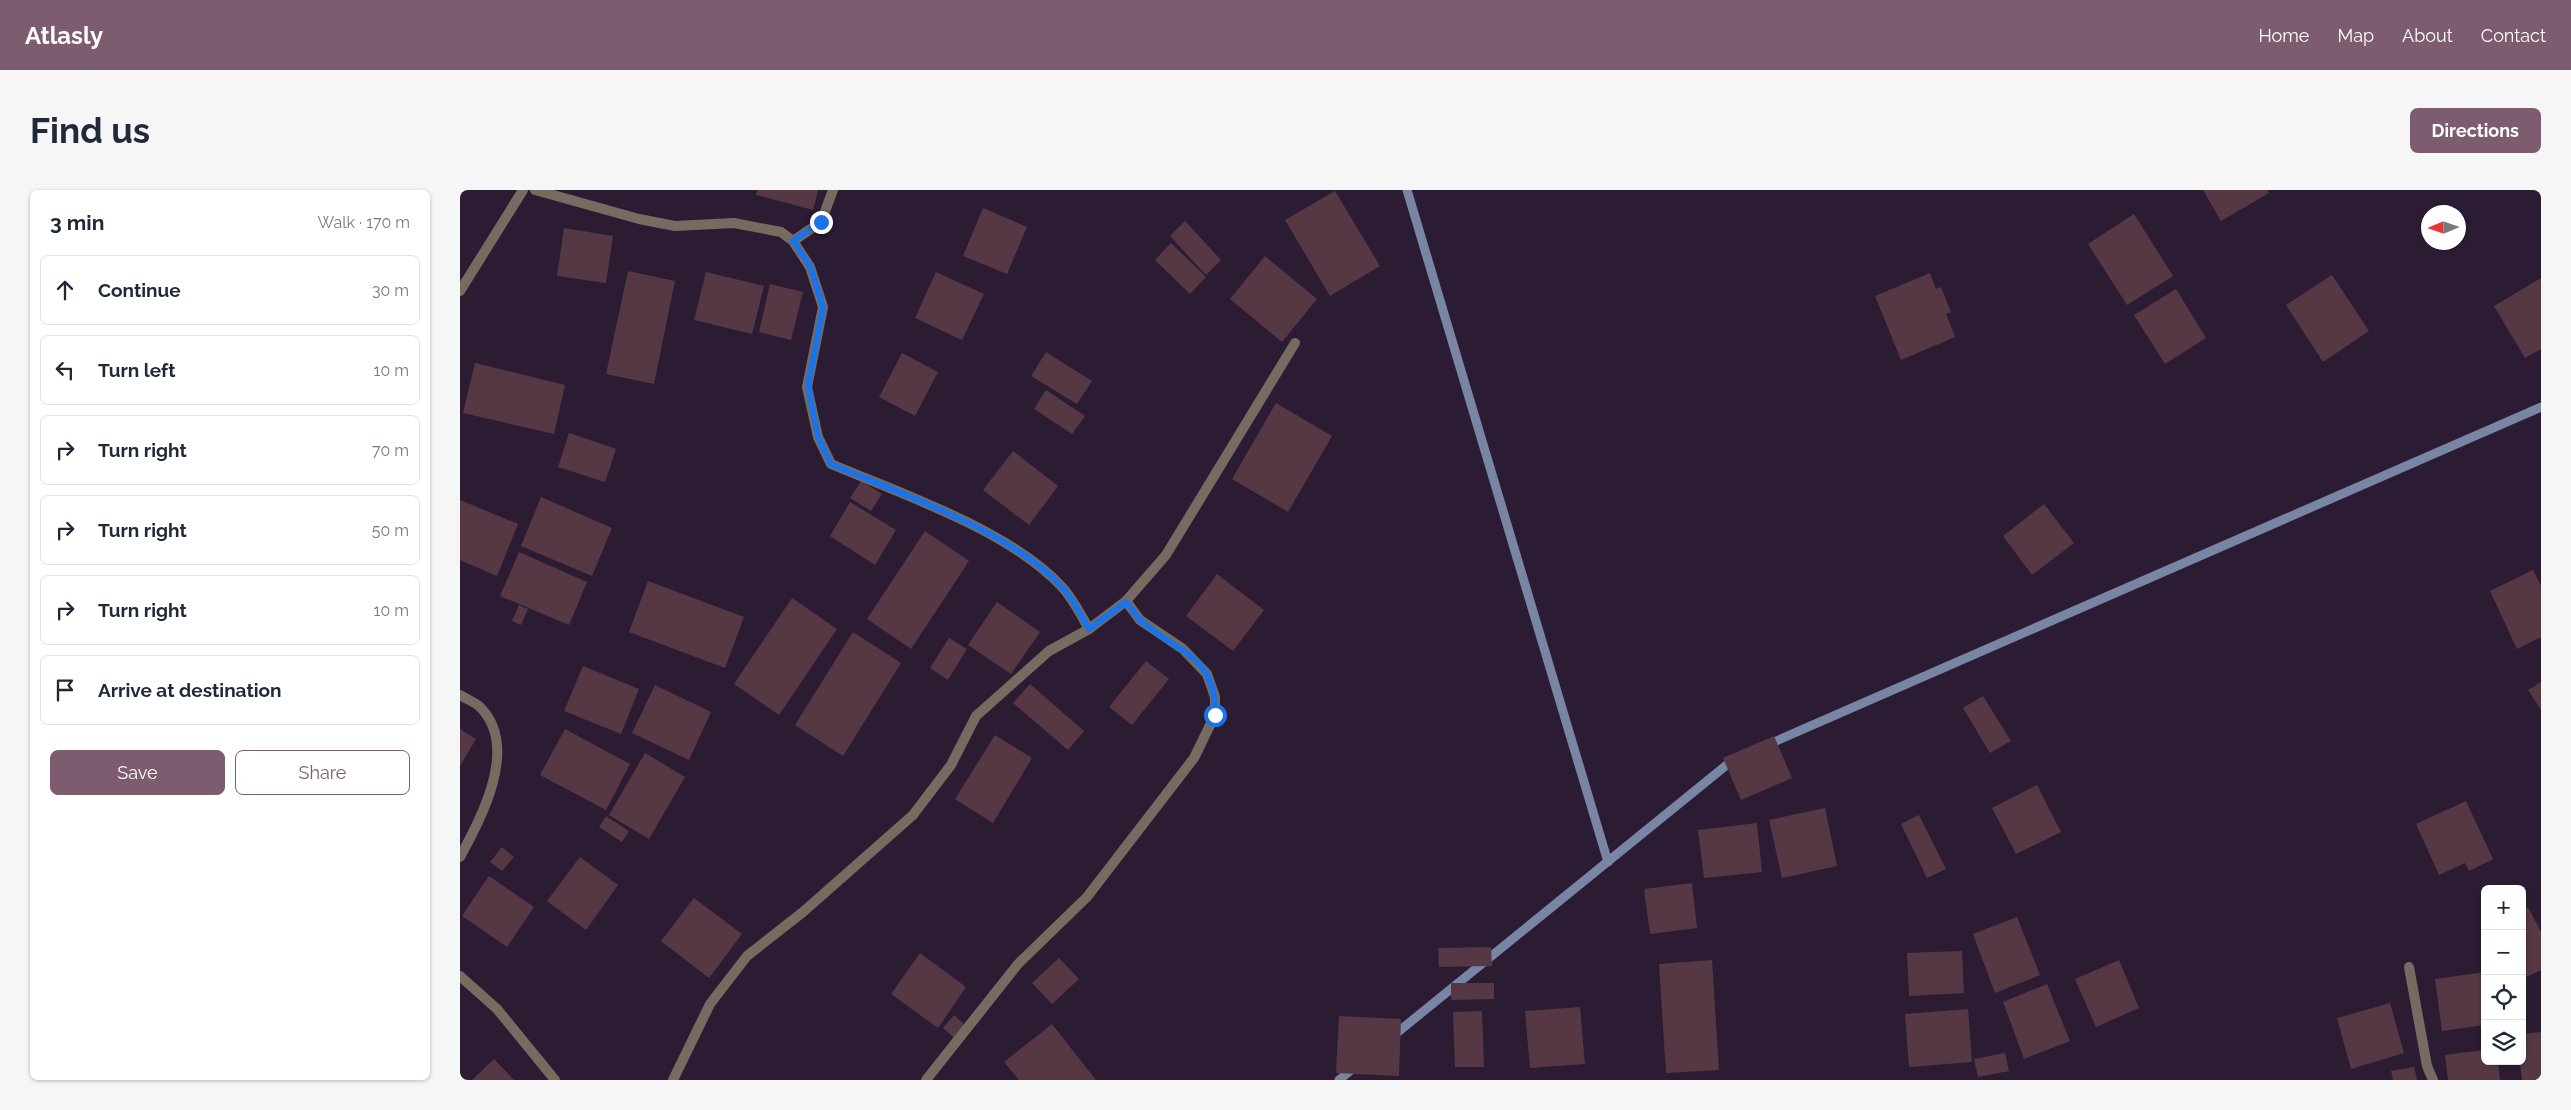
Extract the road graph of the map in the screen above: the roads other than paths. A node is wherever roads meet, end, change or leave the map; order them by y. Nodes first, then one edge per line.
1 (523, 190) edge
2 (535, 190) edge
3 (833, 190) edge
4 (793, 241) junction
5 (460, 291) edge
6 (1295, 344) dead end
7 (1126, 602) junction
8 (1089, 629) junction
9 (460, 695) edge
10 (460, 857) edge
11 (2409, 966) dead end
12 (460, 976) edge
13 (555, 1080) edge
14 (673, 1080) edge
15 (926, 1080) edge
16 (2433, 1080) edge

1 - 5 street
2 - 4 street
3 - 4 street
4 - 8 street
6 - 7 street
7 - 8 street
7 - 15 street
8 - 14 street
9 - 10 street
11 - 16 street
12 - 13 street

